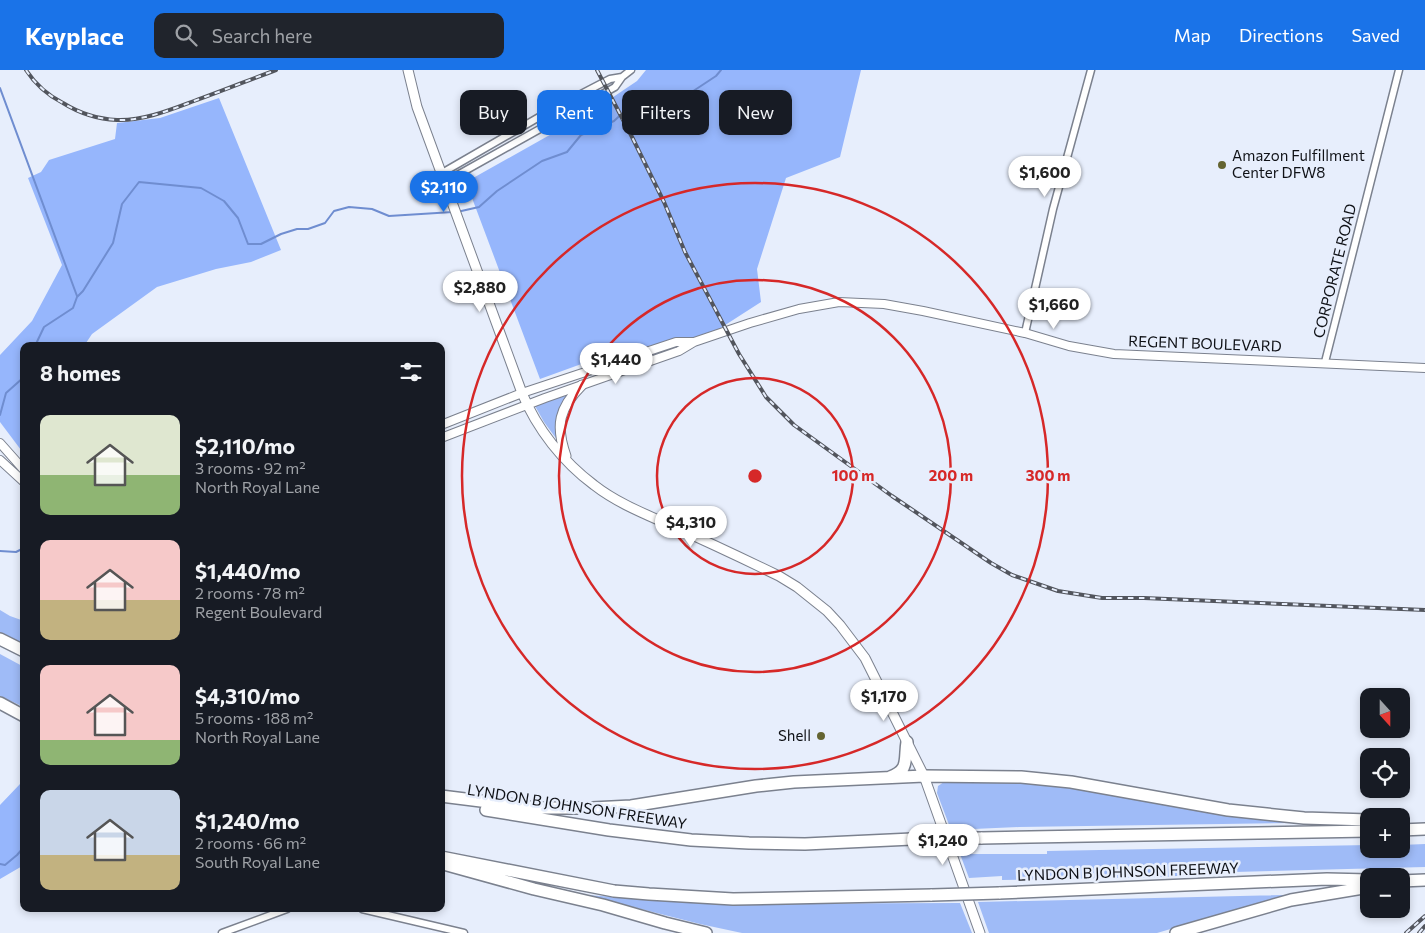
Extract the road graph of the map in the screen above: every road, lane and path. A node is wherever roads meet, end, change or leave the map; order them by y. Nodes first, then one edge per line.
1 (408, 70) edge
2 (631, 70) edge
3 (1091, 70) edge
4 (1399, 70) edge
5 (622, 77) junction
6 (589, 90) edge
7 (611, 90) edge
8 (537, 118) edge
9 (537, 131) edge
10 (442, 173) junction
11 (445, 182) junction
12 (1025, 333) junction
13 (694, 342) junction
14 (1325, 362) junction
15 (1425, 368) edge
16 (582, 385) junction
17 (522, 393) junction
18 (527, 405) junction
19 (445, 423) edge
20 (445, 436) edge
21 (0, 443) edge
22 (0, 460) edge
23 (567, 461) junction
24 (20, 466) edge
25 (20, 479) edge
26 (0, 639) edge
27 (20, 650) edge
28 (0, 703) edge
29 (20, 714) edge
30 (907, 742) junction
31 (924, 776) junction
32 (887, 778) junction
33 (445, 797) edge
34 (445, 801) edge
35 (1360, 820) edge
36 (1360, 831) edge
37 (445, 858) edge
38 (445, 864) edge
39 (1360, 880) edge
40 (1425, 880) edge
41 (1410, 881) edge
42 (1360, 888) edge
43 (279, 912) edge
44 (375, 912) edge
45 (222, 933) edge
46 (464, 933) edge
47 (706, 933) edge
48 (980, 933) edge
49 (1176, 933) edge

1 - 10 main road
2 - 5 street
3 - 12 street
4 - 14 street, CORPORATE ROAD
5 - 6 street
5 - 7 street
8 - 10 street
9 - 11 street
10 - 11 main road
11 - 17 main road
12 - 13 street, REGENT BOULEVARD
12 - 14 street, REGENT BOULEVARD
13 - 16 street, REGENT BOULEVARD
13 - 17 street, REGENT BOULEVARD
14 - 15 street, REGENT BOULEVARD
16 - 18 street, REGENT BOULEVARD
16 - 23 main road
17 - 18 main road
17 - 19 street, REGENT BOULEVARD
18 - 20 street, REGENT BOULEVARD
18 - 23 main road
21 - 24 street
22 - 25 street
23 - 30 main road
26 - 27 highway
28 - 29 highway
30 - 31 main road
30 - 32 highway
31 - 32 highway
31 - 35 highway
31 - 48 main road
32 - 33 highway
34 - 36 highway, LYNDON B JOHNSON FREEWAY, bridge
37 - 39 highway, LYNDON B JOHNSON FREEWAY, bridge
38 - 47 highway
40 - 41 highway
42 - 49 highway
43 - 45 street
44 - 46 street

